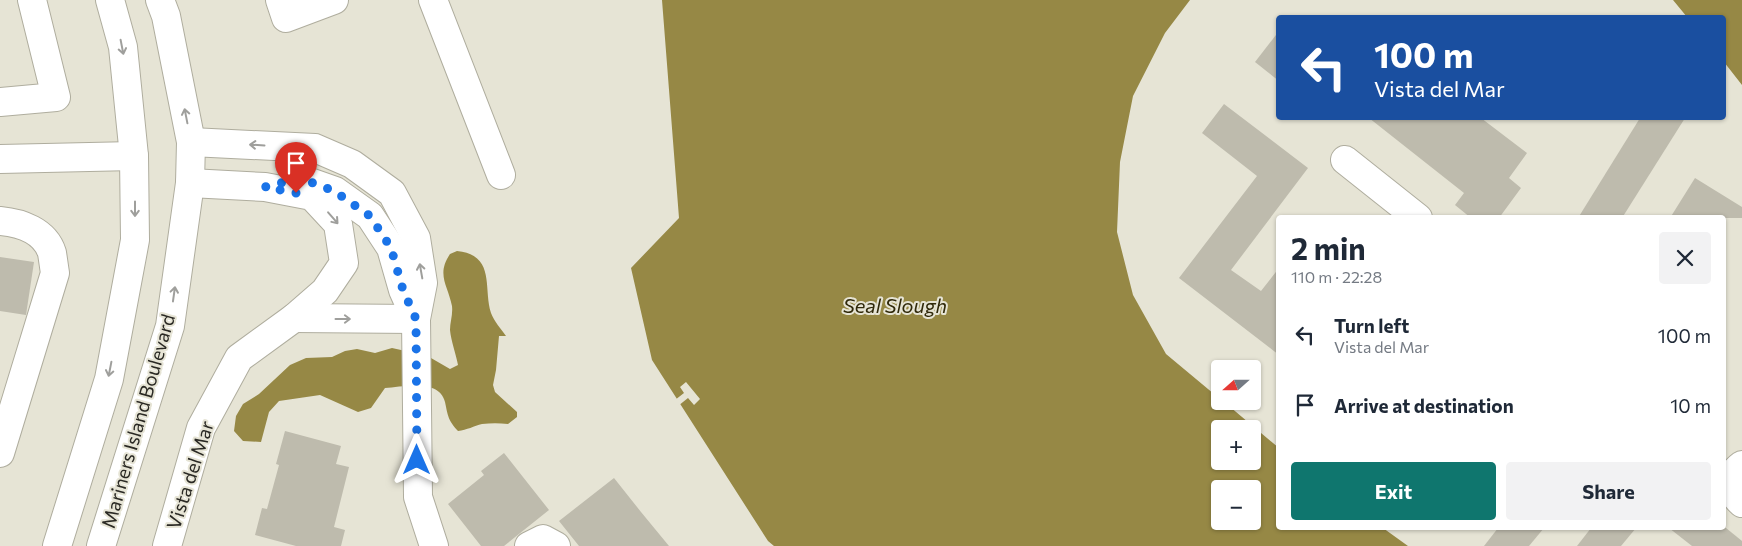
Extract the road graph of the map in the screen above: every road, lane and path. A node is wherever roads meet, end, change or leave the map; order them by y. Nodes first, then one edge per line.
1 (32, 0) edge
2 (110, 0) edge
3 (160, 0) edge
4 (280, 0) edge
5 (334, 0) edge
6 (434, 0) edge
7 (0, 102) edge
8 (191, 142) junction
9 (134, 156) junction
10 (0, 159) edge
11 (1345, 160) dead end
12 (501, 175) dead end
13 (190, 183) junction
14 (265, 187) junction
15 (1414, 215) edge
16 (0, 221) edge
17 (294, 318) junction
18 (416, 332) junction
19 (0, 453) edge
20 (1734, 465) edge
21 (1742, 503) edge
22 (60, 536) edge
23 (103, 541) edge
24 (167, 546) edge
25 (434, 546) edge
26 (529, 546) edge
27 (556, 546) edge

1 - 7 street
2 -> 9 street
8 -> 3 street, Mariners Island Boulevard
4 - 5 street
6 - 12 street
8 - 13 street, Mariners Island Boulevard
18 -> 8 street
9 - 10 street
9 -> 22 street
11 - 15 street
13 - 14 street, Vista del Mar
23 -> 13 street, Mariners Island Boulevard
14 -> 17 street, Vista del Mar
14 - 18 street
16 - 19 street
17 -> 18 street
17 - 24 street, Vista del Mar
18 - 25 street
20 - 21 street
26 - 27 street

